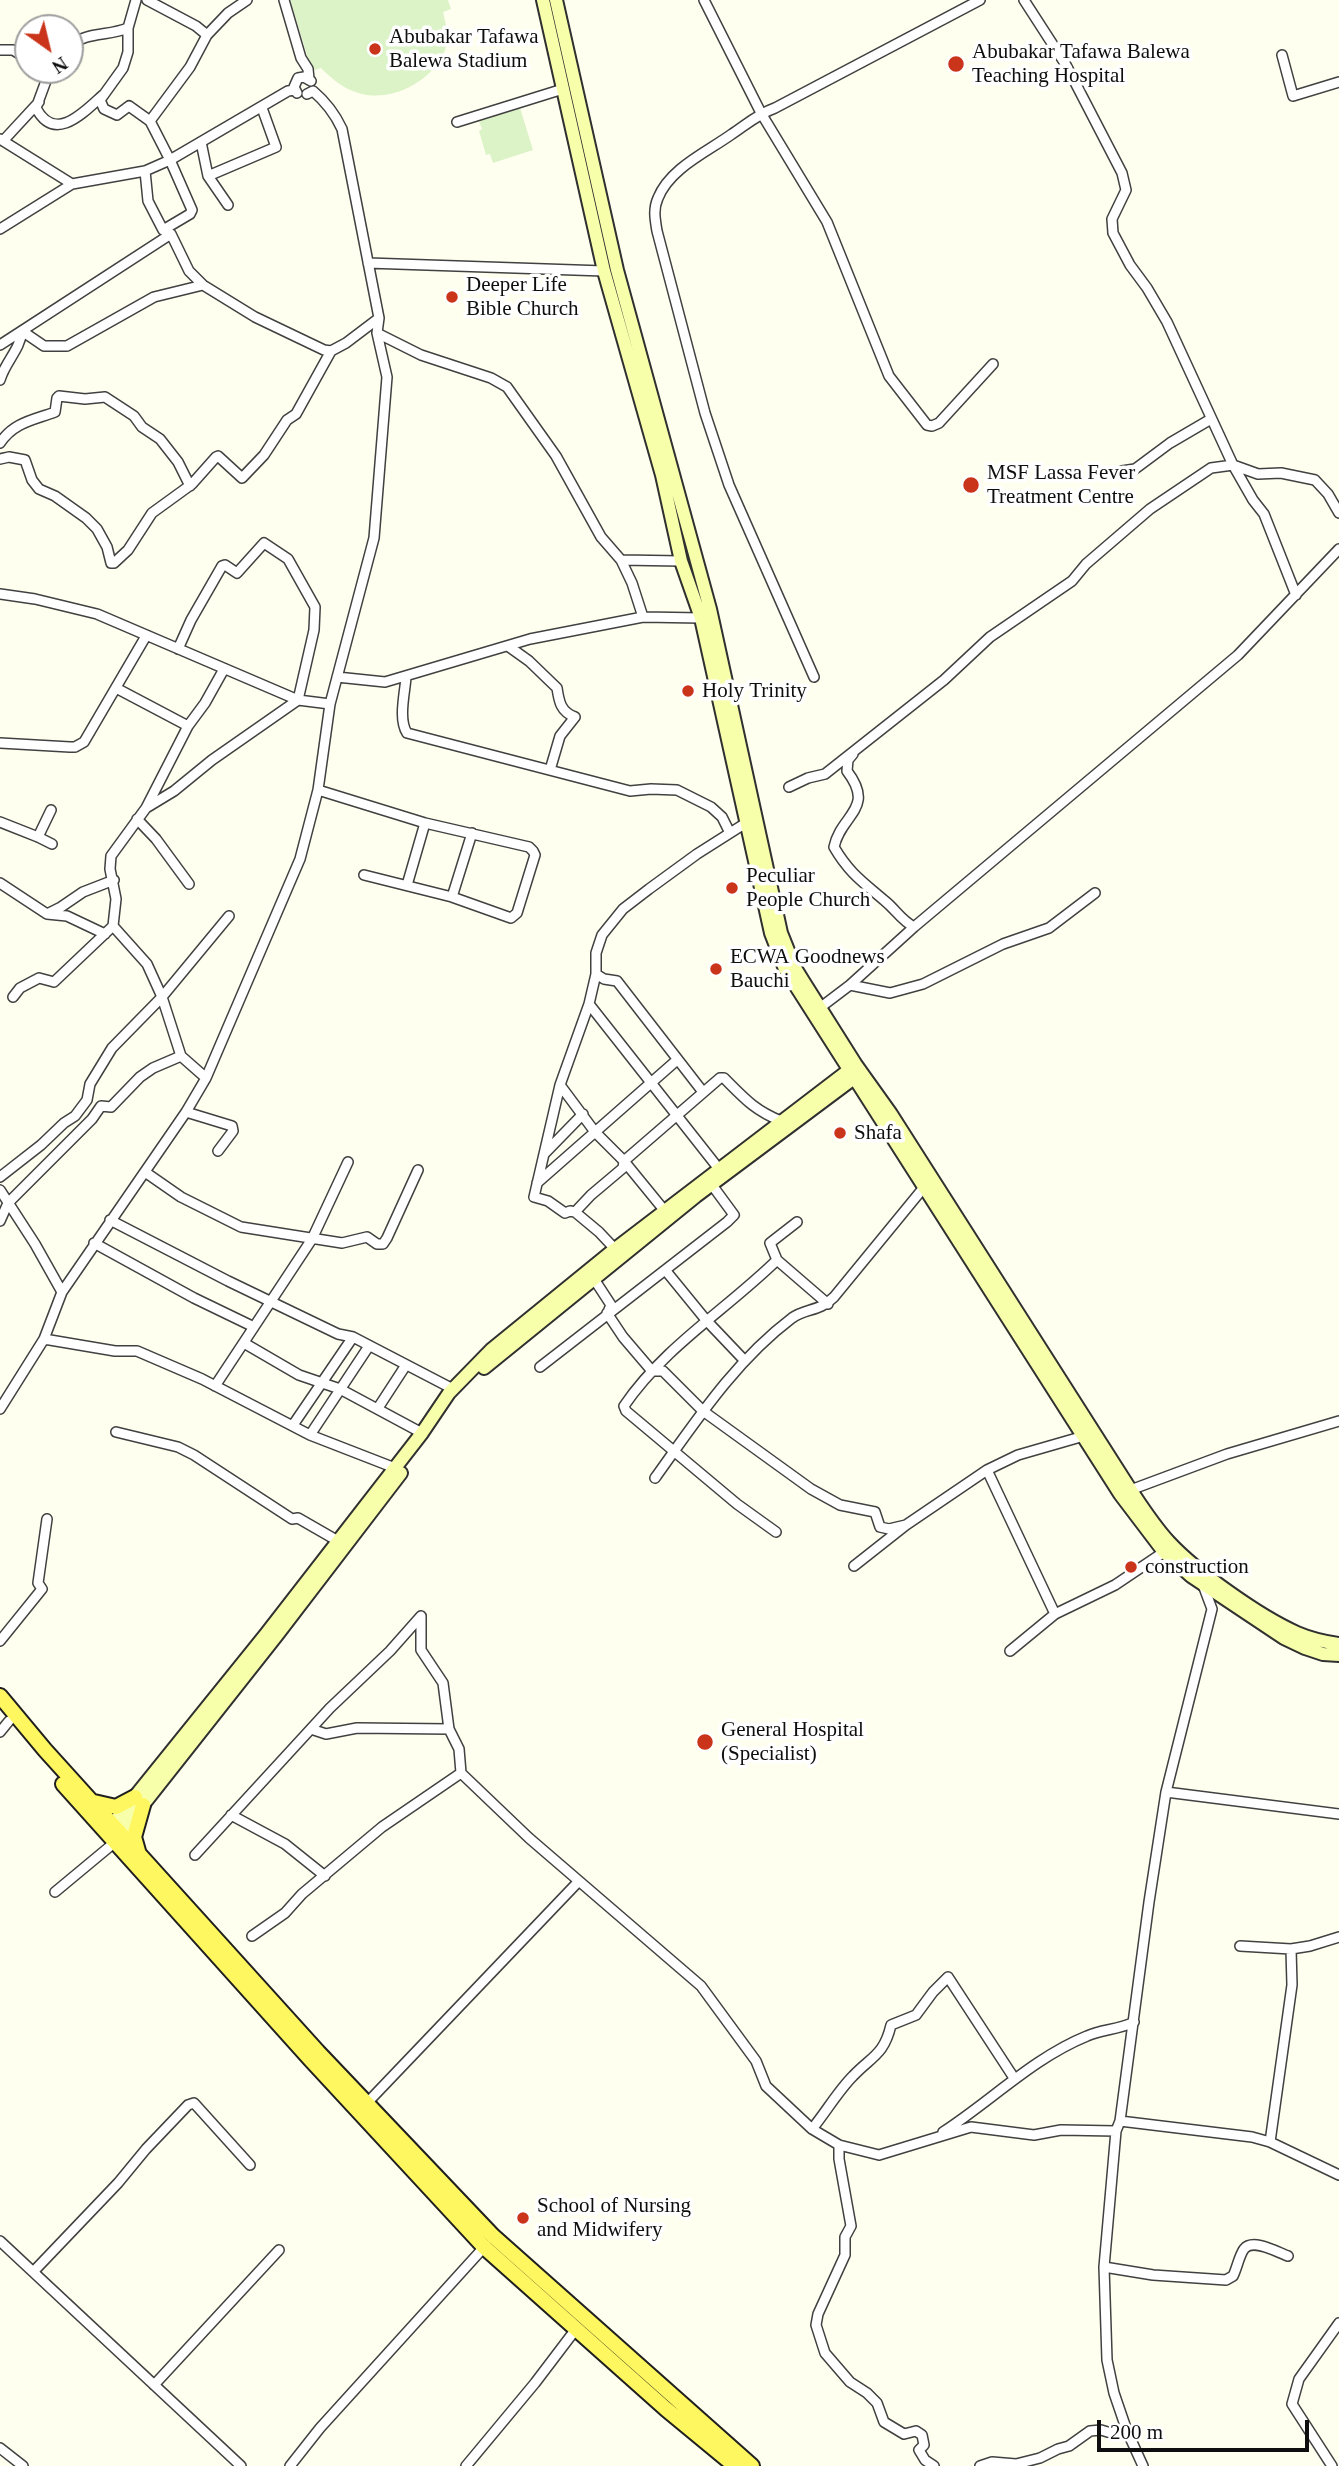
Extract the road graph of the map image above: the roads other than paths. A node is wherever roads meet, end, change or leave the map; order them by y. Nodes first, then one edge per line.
1 (136, 0) edge
2 (147, 0) edge
3 (247, 0) edge
4 (284, 0) edge
5 (543, 0) edge
6 (556, 0) edge
7 (704, 0) edge
8 (981, 0) edge
9 (1024, 0) edge
10 (963, 4) edge
11 (128, 28) junction
12 (207, 36) junction
13 (84, 37) edge
14 (1282, 55) dead end
15 (301, 58) junction
16 (1339, 82) edge
17 (45, 84) edge
18 (305, 89) junction
19 (563, 89) junction
20 (107, 91) junction
21 (40, 101) junction
22 (262, 107) junction
23 (761, 113) junction
24 (150, 121) junction
25 (457, 122) dead end
26 (2, 140) edge
27 (201, 142) junction
28 (170, 160) junction
29 (145, 171) junction
30 (208, 176) junction
31 (72, 184) junction
32 (228, 205) dead end
33 (0, 229) edge
34 (167, 232) junction
35 (368, 263) junction
36 (610, 271) junction
37 (202, 285) junction
38 (379, 318) junction
39 (22, 331) junction
40 (377, 333) junction
41 (0, 345) edge
42 (331, 351) junction
43 (993, 364) dead end
44 (0, 380) edge
45 (1211, 419) junction
46 (0, 425) edge
47 (8, 432) junction
48 (0, 443) edge
49 (0, 459) edge
50 (1233, 465) junction
51 (1122, 471) dead end
52 (190, 486) junction
53 (1339, 513) edge
54 (1339, 549) edge
55 (621, 560) junction
56 (681, 561) junction
57 (0, 594) edge
58 (1296, 594) junction
59 (643, 617) junction
60 (701, 618) junction
61 (146, 636) junction
62 (508, 646) junction
63 (178, 649) junction
64 (224, 669) junction
65 (337, 677) junction
66 (406, 677) junction
67 (814, 677) dead end
68 (116, 688) junction
69 (298, 699) junction
70 (330, 704) junction
71 (188, 726) junction
72 (0, 743) edge
73 (856, 750) junction
74 (550, 770) junction
75 (789, 787) dead end
76 (318, 790) junction
77 (146, 808) junction
78 (51, 810) dead end
79 (137, 819) junction
80 (753, 820) junction
81 (0, 822) edge
82 (425, 823) junction
83 (472, 833) junction
84 (730, 833) junction
85 (38, 836) junction
86 (52, 844) dead end
87 (364, 875) dead end
88 (114, 880) junction
89 (0, 883) edge
90 (189, 884) dead end
91 (407, 886) junction
92 (1096, 893) dead end
93 (452, 897) junction
94 (47, 914) junction
95 (229, 916) dead end
96 (113, 926) junction
97 (914, 927) junction
98 (105, 934) junction
99 (596, 974) junction
100 (850, 985) junction
101 (13, 997) dead end
102 (162, 997) junction
103 (589, 1004) junction
104 (821, 1007) junction
105 (835, 1049) junction
106 (181, 1056) junction
107 (677, 1060) junction
108 (855, 1072) junction
109 (206, 1078) junction
110 (650, 1083) junction
111 (560, 1085) junction
112 (833, 1088) junction
113 (703, 1091) junction
114 (865, 1094) junction
115 (186, 1112) junction
116 (583, 1114) junction
117 (677, 1116) junction
118 (781, 1121) junction
119 (595, 1132) junction
120 (218, 1151) dead end
121 (545, 1153) junction
122 (348, 1161) dead end
123 (624, 1161) junction
124 (719, 1169) junction
125 (418, 1170) dead end
126 (145, 1172) junction
127 (0, 1177) edge
128 (537, 1183) junction
129 (712, 1185) junction
130 (925, 1186) junction
131 (0, 1190) edge
132 (8, 1203) junction
133 (664, 1210) junction
134 (575, 1212) junction
135 (110, 1220) junction
136 (0, 1221) edge
137 (797, 1222) dead end
138 (312, 1239) junction
139 (94, 1243) junction
140 (615, 1249) junction
141 (777, 1260) junction
142 (666, 1271) junction
143 (594, 1279) junction
144 (62, 1292) junction
145 (271, 1302) junction
146 (828, 1304) junction
147 (607, 1313) junction
148 (706, 1320) junction
149 (254, 1327) junction
150 (354, 1337) junction
151 (44, 1339) junction
152 (244, 1343) junction
153 (369, 1346) junction
154 (745, 1361) junction
155 (406, 1365) junction
156 (540, 1367) dead end
157 (652, 1371) junction
158 (323, 1383) junction
159 (215, 1386) junction
160 (340, 1390) junction
161 (453, 1390) junction
162 (378, 1408) junction
163 (0, 1409) edge
164 (703, 1411) junction
165 (1339, 1421) edge
166 (293, 1425) junction
167 (116, 1432) dead end
168 (422, 1433) junction
169 (310, 1435) junction
170 (1084, 1436) junction
171 (674, 1452) junction
172 (395, 1468) junction
173 (987, 1470) junction
174 (655, 1478) dead end
175 (1125, 1492) junction
176 (47, 1519) dead end
177 (906, 1525) junction
178 (776, 1532) dead end
179 (338, 1541) junction
180 (1164, 1552) junction
181 (854, 1566) dead end
182 (1203, 1585) junction
183 (1229, 1602) junction
184 (1212, 1609) junction
185 (1055, 1614) junction
186 (0, 1641) edge
187 (1339, 1644) edge
188 (1010, 1651) dead end
189 (1339, 1655) edge
190 (0, 1696) edge
191 (3, 1721) edge
192 (311, 1729) junction
193 (449, 1729) junction
194 (461, 1773) junction
195 (1166, 1792) junction
196 (139, 1801) junction
197 (92, 1802) junction
198 (1339, 1814) edge
199 (231, 1815) junction
200 (113, 1835) junction
201 (139, 1852) junction
202 (195, 1856) dead end
203 (325, 1876) junction
204 (579, 1881) junction
205 (55, 1892) dead end
206 (251, 1936) dead end
207 (1339, 1937) edge
208 (1240, 1946) dead end
209 (1291, 1949) junction
210 (283, 2021) junction
211 (1134, 2022) junction
212 (1014, 2078) junction
213 (367, 2103) junction
214 (1120, 2120) junction
215 (812, 2129) junction
216 (1116, 2131) junction
217 (933, 2139) junction
218 (1270, 2142) junction
219 (839, 2146) junction
220 (250, 2165) dead end
221 (1339, 2175) edge
222 (0, 2241) edge
223 (489, 2241) junction
224 (279, 2250) dead end
225 (1288, 2256) dead end
226 (1104, 2267) junction
227 (34, 2271) junction
228 (1339, 2323) edge
229 (576, 2329) junction
230 (155, 2385) junction
231 (1127, 2431) junction
232 (0, 2448) edge
233 (468, 2465) edge
234 (23, 2466) edge
235 (241, 2466) edge
236 (290, 2466) edge
237 (735, 2466) edge
238 (752, 2466) edge
239 (934, 2466) edge
240 (980, 2466) edge
241 (1143, 2466) edge
242 (1332, 2466) edge

1 - 11 street
2 - 12 street
3 - 12 street
4 - 15 street
5 - 19 street
6 - 36 street
7 - 23 street
8 - 10 street
9 - 45 street
10 - 23 street
11 - 13 street
11 - 20 street
12 - 24 street
14 - 16 street
15 - 18 street
15 - 18 street
17 - 21 street
18 - 22 street
18 - 35 street
19 - 25 street
19 - 36 street
20 - 21 street
20 - 24 street
21 - 26 street
22 - 27 street
22 - 30 street
23 - 43 street
23 - 67 street
24 - 28 street
26 - 31 street
27 - 28 street
27 - 30 street
28 - 29 street
28 - 34 street
29 - 31 street
29 - 34 street
30 - 32 street
31 - 33 street
34 - 37 street
34 - 39 street
35 - 36 street
35 - 38 street
36 - 56 street
36 - 80 street
37 - 39 street
37 - 42 street
38 - 40 street
38 - 42 street
39 - 41 street
39 - 44 street
40 - 55 street
40 - 65 street
42 - 52 street
45 - 50 street
45 - 51 street
46 - 47 street
47 - 48 street
47 - 52 street
49 - 52 street
50 - 53 street
50 - 58 street
50 - 73 street
54 - 58 street
55 - 56 street
55 - 59 street
56 - 60 street
57 - 61 street
58 - 97 street
59 - 60 street
59 - 62 street
60 - 80 street
61 - 63 street
61 - 68 street
62 - 66 street
62 - 74 street
63 - 64 street
63 - 69 street
64 - 69 street
64 - 71 street
65 - 66 street
65 - 70 street
66 - 74 street
68 - 71 street
68 - 72 street
69 - 70 street
69 - 77 street
70 - 76 street
71 - 77 street
73 - 75 street
73 - 97 street
74 - 84 street
76 - 82 street
76 - 109 street
77 - 79 street
78 - 85 street
79 - 88 street
79 - 90 street
80 - 84 street
80 - 104 street
80 - 105 street
81 - 85 street
82 - 83 street
82 - 91 street
83 - 93 street
83 - 93 street
84 - 99 street
85 - 86 street
87 - 91 street
88 - 94 street
88 - 96 street
89 - 94 street
91 - 93 street
92 - 100 street
94 - 98 street
95 - 102 street
96 - 98 street
96 - 102 street
97 - 100 street
98 - 101 street
99 - 103 street
99 - 107 street
100 - 104 street
102 - 106 street
102 - 127 street
103 - 110 street
103 - 111 street
104 - 108 street
105 - 108 street
105 - 112 street
106 - 109 street
106 - 132 street
107 - 110 street
107 - 113 street
108 - 112 street
108 - 114 street
108 - 175 street
109 - 115 street
110 - 117 street
110 - 119 street
111 - 116 street
111 - 121 street
112 - 114 street
112 - 118 street
112 - 129 street
113 - 117 street
113 - 118 street
114 - 130 street
115 - 120 street
115 - 126 street
116 - 119 street
116 - 121 street
117 - 123 street
117 - 124 street
118 - 124 street
119 - 123 street
119 - 128 street
121 - 128 street
122 - 138 street
123 - 133 street
123 - 134 street
124 - 133 street
125 - 138 street
126 - 135 street
126 - 138 street
128 - 134 street
129 - 142 street
129 - 143 street
130 - 146 street
130 - 170 street
131 - 132 street
132 - 136 street
132 - 144 street
133 - 140 street
134 - 140 street
135 - 139 street
135 - 145 street
137 - 141 street
138 - 145 street
139 - 144 street
139 - 149 street
140 - 161 street
141 - 146 street
141 - 148 street
142 - 147 street
142 - 148 street
143 - 147 street
143 - 196 street
144 - 151 street
145 - 149 street
145 - 150 street
146 - 154 street
147 - 156 street
147 - 157 street
148 - 154 street
148 - 157 street
149 - 152 street
150 - 153 street
150 - 158 street
151 - 159 street
151 - 163 street
152 - 158 street
152 - 159 street
153 - 155 street
153 - 160 street
154 - 164 street
155 - 161 street
155 - 162 street
157 - 164 street
157 - 171 street
158 - 160 street
158 - 166 street
159 - 166 street
160 - 162 street
160 - 169 street
161 - 168 street
162 - 168 street
164 - 171 street
164 - 177 street
165 - 175 street
166 - 169 street
167 - 179 street
168 - 172 street
169 - 172 street
170 - 173 street
170 - 175 street
171 - 174 street
171 - 178 street
172 - 179 street
173 - 177 street
173 - 185 street
175 - 180 street
175 - 187 street
176 - 186 street
177 - 181 street
179 - 196 street
180 - 182 street
180 - 185 street
182 - 183 street
182 - 184 street
183 - 184 street
183 - 189 street
184 - 195 street
185 - 188 street
190 - 197 main road
191 - 200 main road
192 - 193 street
192 - 193 street
192 - 199 street
193 - 194 street
194 - 203 street
194 - 204 street
195 - 198 street
195 - 211 street
196 - 197 main road
196 - 200 street
196 - 201 main road
197 - 200 main road
199 - 202 street
199 - 203 street
200 - 201 main road
200 - 205 street
200 - 210 main road
201 - 210 main road
203 - 206 street
204 - 213 street
204 - 215 street
207 - 209 street
208 - 209 street
209 - 218 street
210 - 213 main road
210 - 223 main road
211 - 212 street
211 - 214 street
212 - 215 street
212 - 217 street
213 - 223 main road
214 - 216 street
214 - 218 street
215 - 219 street
216 - 217 street
216 - 226 street
217 - 219 street
218 - 221 street
219 - 239 street
220 - 227 street
222 - 227 street
223 - 229 main road
223 - 236 street
223 - 238 main road
224 - 230 street
225 - 226 street
226 - 231 street
227 - 230 street
228 - 242 street
229 - 233 street
229 - 237 main road
230 - 235 street
231 - 240 street
231 - 241 street
232 - 234 street

